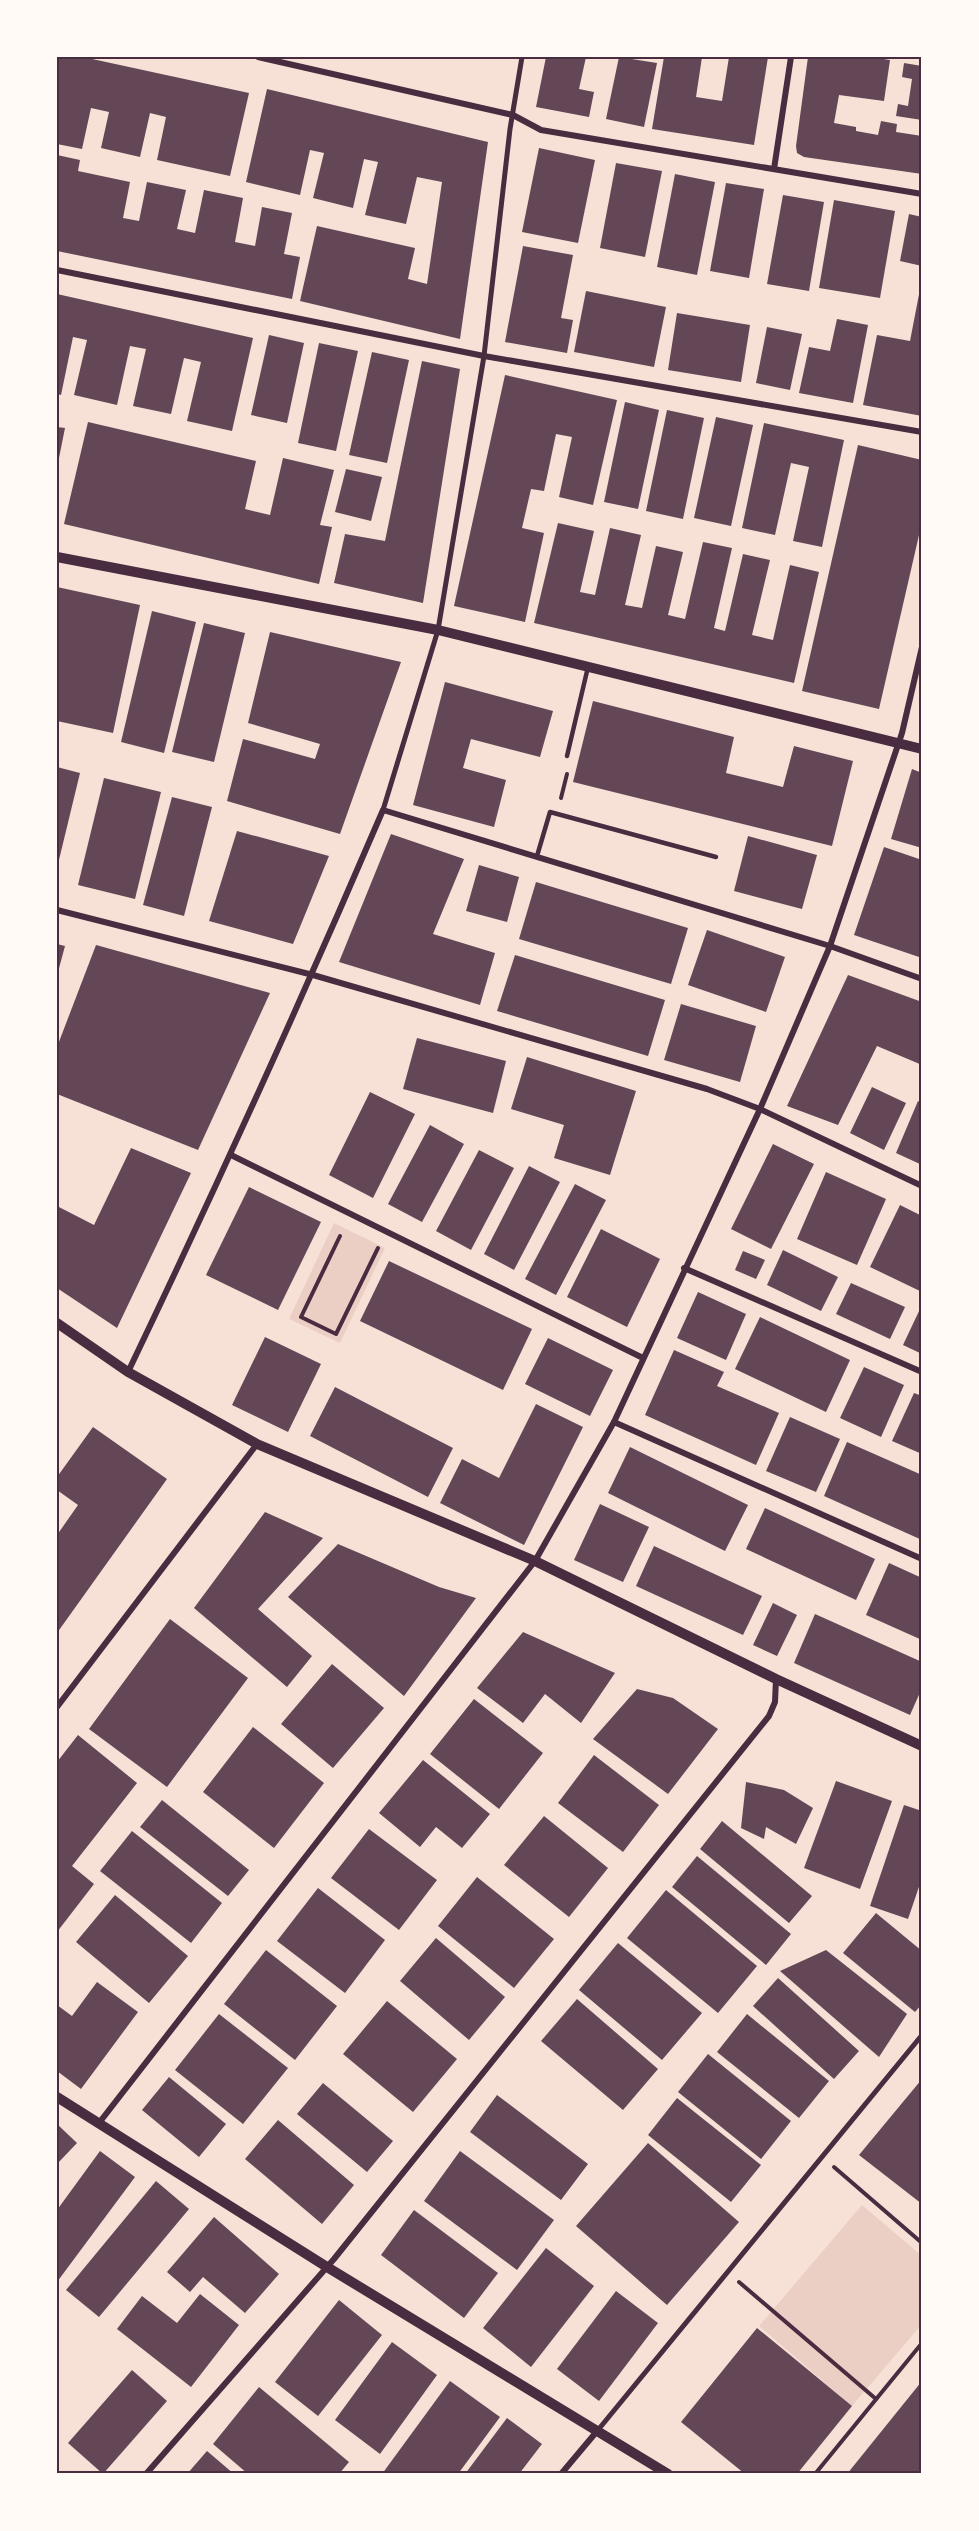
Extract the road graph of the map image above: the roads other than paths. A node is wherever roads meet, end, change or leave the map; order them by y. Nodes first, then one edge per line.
1 (258, 57) edge
2 (522, 57) edge
3 (791, 57) edge
4 (513, 115) junction
5 (774, 169) junction
6 (922, 194) edge
7 (57, 270) edge
8 (484, 356) junction
9 (922, 432) edge
10 (57, 557) edge
11 (438, 630) junction
12 (922, 647) edge
13 (588, 667) junction
14 (899, 743) junction
15 (922, 749) edge
16 (567, 756) dead end
17 (383, 810) junction
18 (537, 856) junction
19 (716, 857) dead end
20 (57, 910) edge
21 (830, 946) junction
22 (313, 975) junction
23 (922, 979) edge
24 (760, 1108) junction
25 (231, 1155) junction
26 (922, 1186) edge
27 (684, 1268) junction
28 (57, 1323) edge
29 (643, 1358) junction
30 (128, 1372) junction
31 (922, 1372) edge
32 (614, 1422) junction
33 (257, 1444) junction
34 (922, 1559) edge
35 (535, 1561) junction
36 (776, 1679) junction
37 (57, 1707) edge
38 (922, 1746) edge
39 (922, 2035) edge
40 (57, 2097) edge
41 (99, 2123) junction
42 (327, 2267) junction
43 (598, 2430) junction
44 (146, 2474) edge
45 (561, 2474) edge
46 (669, 2474) edge

1 - 4 street
2 - 4 street
3 - 5 street
4 - 5 street
4 - 8 street
5 - 6 street
7 - 8 street
8 - 9 street
8 - 11 street
10 - 11 street
11 - 13 street
11 - 17 street
12 - 14 street
13 - 14 street
13 - 16 lane
14 - 15 street
14 - 21 street
17 - 18 street
17 - 22 street
18 - 19 lane
18 - 21 street
20 - 22 street
21 - 23 street
21 - 24 street
22 - 24 street
22 - 25 street
24 - 26 street
24 - 27 street
25 - 29 street
25 - 30 street
27 - 29 street
27 - 31 street
28 - 30 street
29 - 32 street
30 - 33 street
32 - 34 street
32 - 35 street
33 - 35 street
33 - 37 street
35 - 36 street
35 - 41 street
36 - 38 street
36 - 42 street
39 - 43 street
40 - 41 street
41 - 42 street
42 - 43 street
42 - 44 street
43 - 45 street
43 - 46 street

